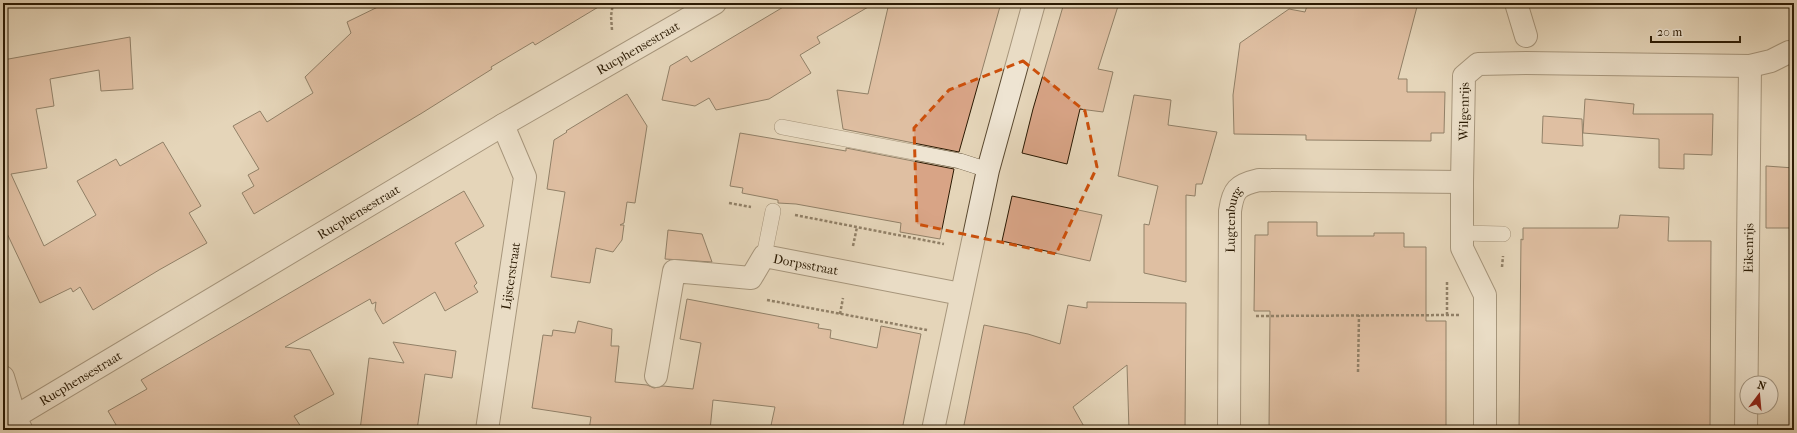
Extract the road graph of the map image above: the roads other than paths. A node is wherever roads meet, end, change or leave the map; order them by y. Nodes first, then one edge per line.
1 (715, 3) edge
2 (1034, 3) edge
3 (1516, 3) edge
4 (1526, 36) dead end
5 (1794, 52) edge
6 (1750, 66) junction
7 (504, 126) junction
8 (782, 127) dead end
9 (988, 170) junction
10 (1462, 182) junction
11 (773, 211) road end
12 (1462, 232) junction
13 (1503, 234) dead end
14 (764, 256) junction
15 (961, 294) junction
16 (656, 376) dead end
17 (3, 377) edge
18 (13, 423) edge
19 (487, 430) edge
20 (933, 430) edge
21 (1229, 430) edge
22 (1485, 430) edge
23 (1746, 430) edge

1 - 7 street, Rucphensestraat
2 - 9 street
3 - 4 street
5 - 6 street, Wilgenrijs
6 - 10 street, Wilgenrijs
6 - 23 street, Eikenrijs
7 - 18 street, Rucphensestraat
7 - 19 street, Lijsterstraat
8 - 9 lane
9 - 15 street
10 - 12 street, Wilgenrijs
10 - 21 street, Lugtenburg
11 - 14 lane
12 - 13 lane
12 - 22 street, Wilgenrijs
14 - 15 street, Dorpsstraat
14 - 16 street, Dorpsstraat
15 - 20 street
17 - 18 street

